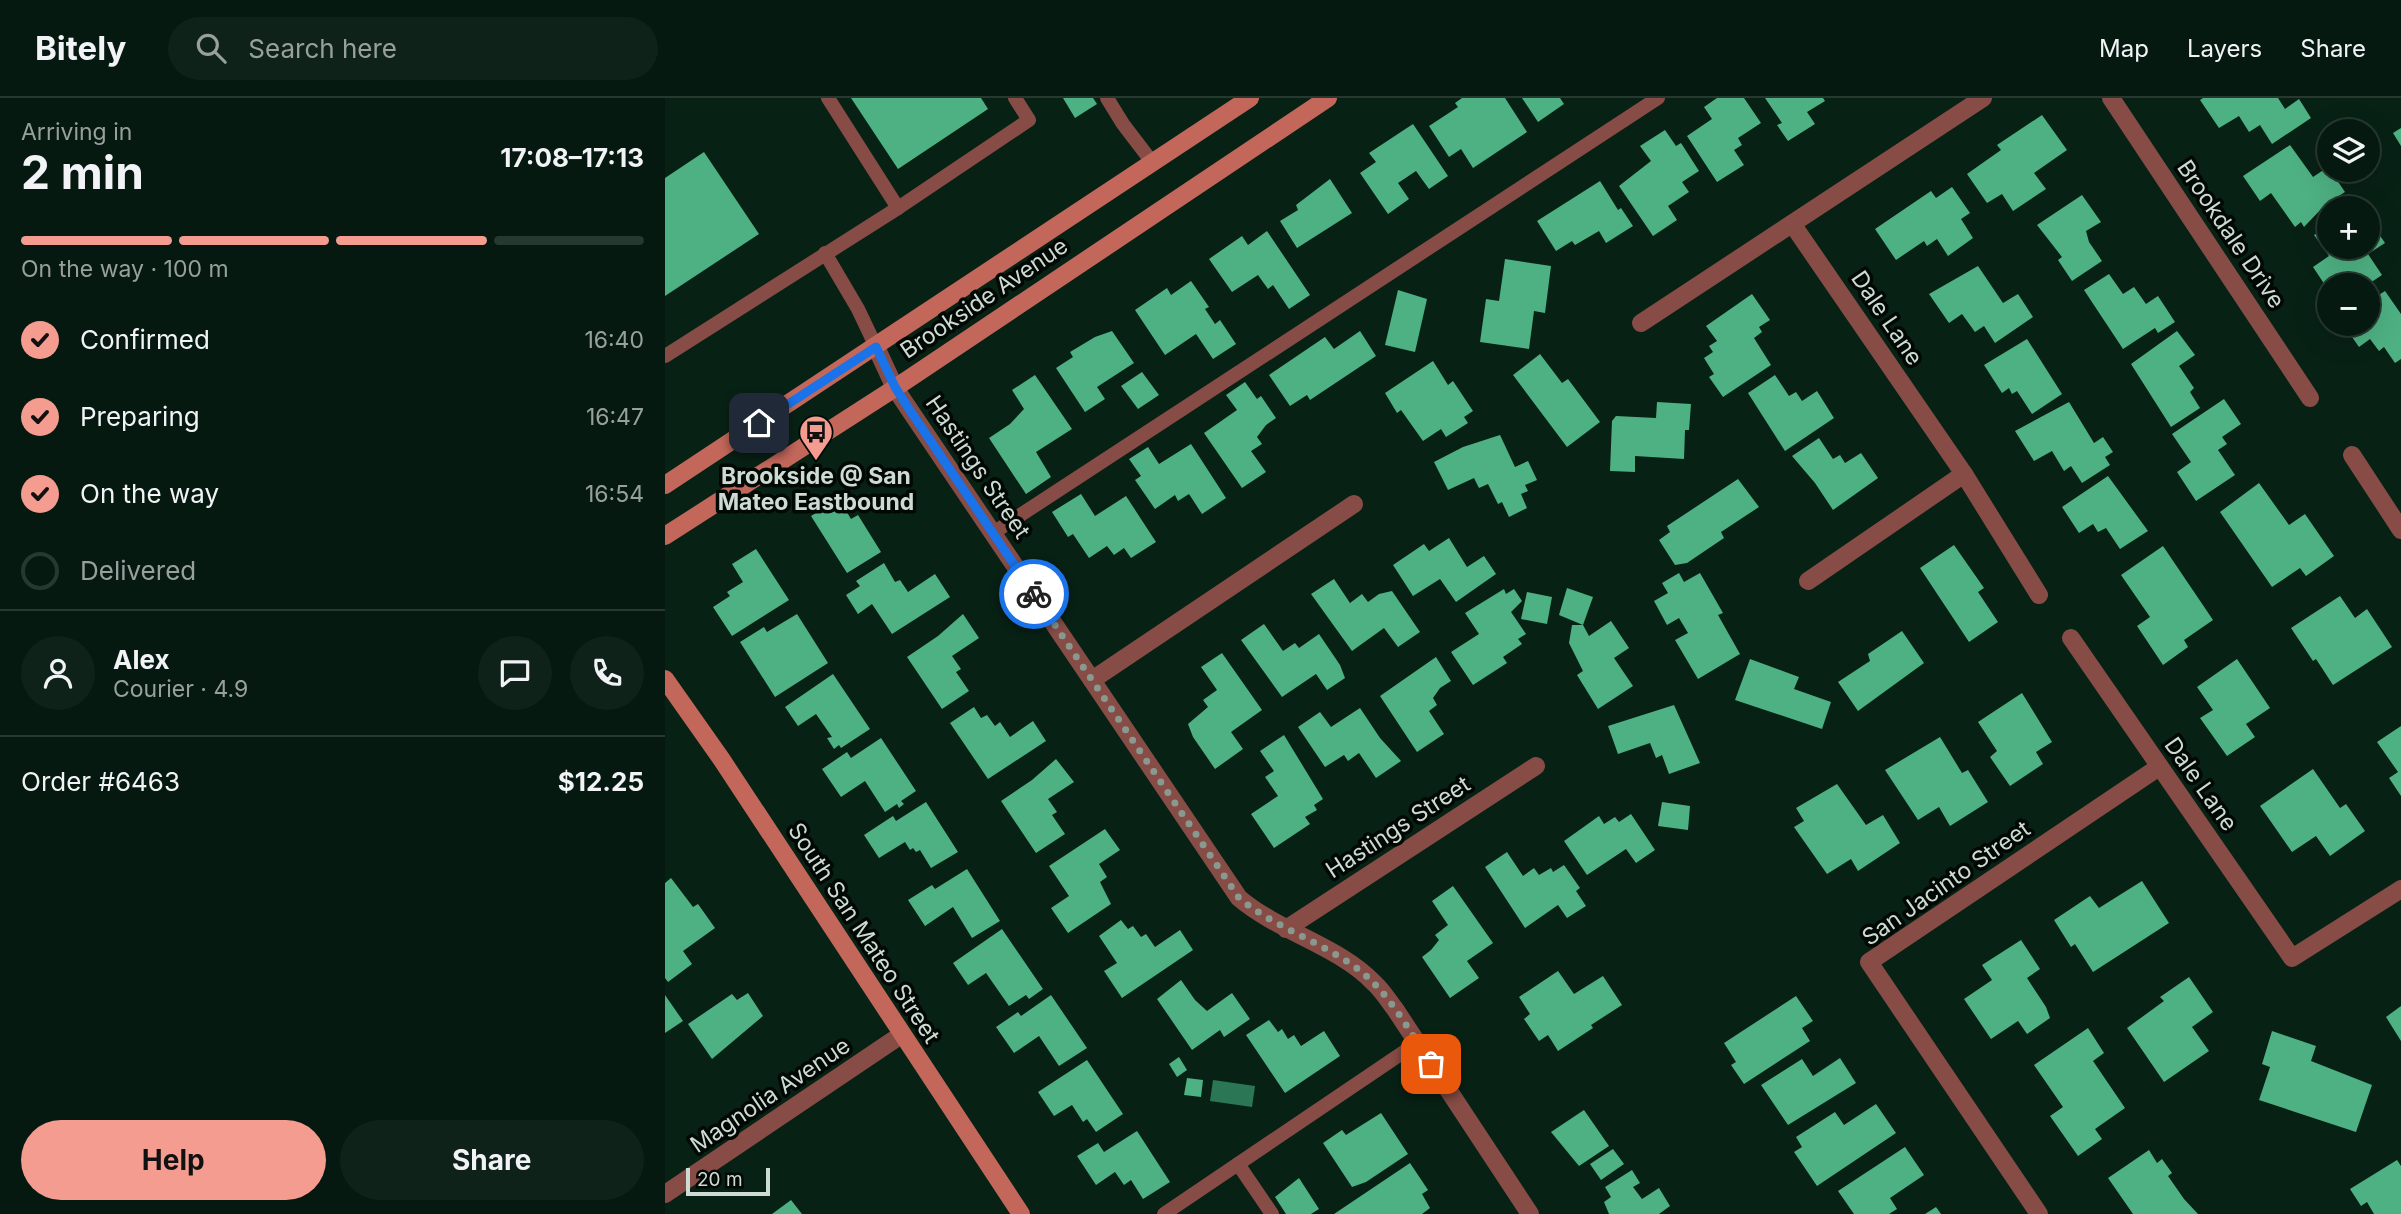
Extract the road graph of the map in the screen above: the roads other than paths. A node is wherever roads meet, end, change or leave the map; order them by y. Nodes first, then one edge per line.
1 (828, 98) edge
2 (1015, 98) edge
3 (1107, 98) edge
4 (1250, 98) edge
5 (1328, 98) edge
6 (1658, 98) edge
7 (1983, 98) edge
8 (2111, 98) edge
9 (1152, 162) junction
10 (898, 208) junction
11 (1793, 225) junction
12 (825, 253) junction
13 (1641, 323) dead end
14 (876, 347) junction
15 (665, 356) edge
16 (895, 387) junction
17 (2310, 398) dead end
18 (2352, 455) dead end
19 (1964, 474) junction
20 (665, 485) edge
21 (1354, 504) dead end
22 (2401, 530) edge
23 (993, 533) junction
24 (665, 536) edge
25 (1808, 581) dead end
26 (2039, 595) dead end
27 (2071, 638) dead end
28 (665, 679) edge
29 (1092, 680) junction
30 (1536, 766) dead end
31 (2159, 767) junction
32 (2401, 889) edge
33 (1286, 929) junction
34 (901, 1035) junction
35 (1417, 1043) junction
36 (1238, 1164) junction
37 (665, 1194) edge
38 (1021, 1214) edge
39 (1164, 1214) edge
40 (1272, 1214) edge
41 (1530, 1214) edge
42 (2039, 1214) edge

1 - 10 lane
2 - 10 lane
3 - 9 lane
4 - 9 main road, Brookside Avenue
5 - 16 main road, Brookside Avenue
6 - 23 lane
7 - 11 street
8 - 17 street, Brookdale Drive
9 - 14 main road, Brookside Avenue
10 - 12 lane
11 - 13 street
11 - 19 street, Dale Lane
12 - 14 lane
12 - 15 lane
14 - 16 street, Hastings Street
14 - 20 main road, Brookside Avenue
16 - 23 street, Hastings Street
16 - 24 main road, Brookside Avenue
18 - 22 street
19 - 25 street
19 - 26 street, Dale Lane
21 - 29 street
23 - 29 street, Hastings Street
27 - 31 street, Dale Lane
28 - 34 main road, South San Mateo Street
29 - 33 street, Hastings Street
30 - 33 street, Hastings Street
31 - 32 street, Dale Lane
31 - 42 street, San Jacinto Street
33 - 35 street, Hastings Street
34 - 37 street, Magnolia Avenue
34 - 38 main road, South San Mateo Street
35 - 36 lane
35 - 41 street, Hastings Street
36 - 39 lane
36 - 40 lane

